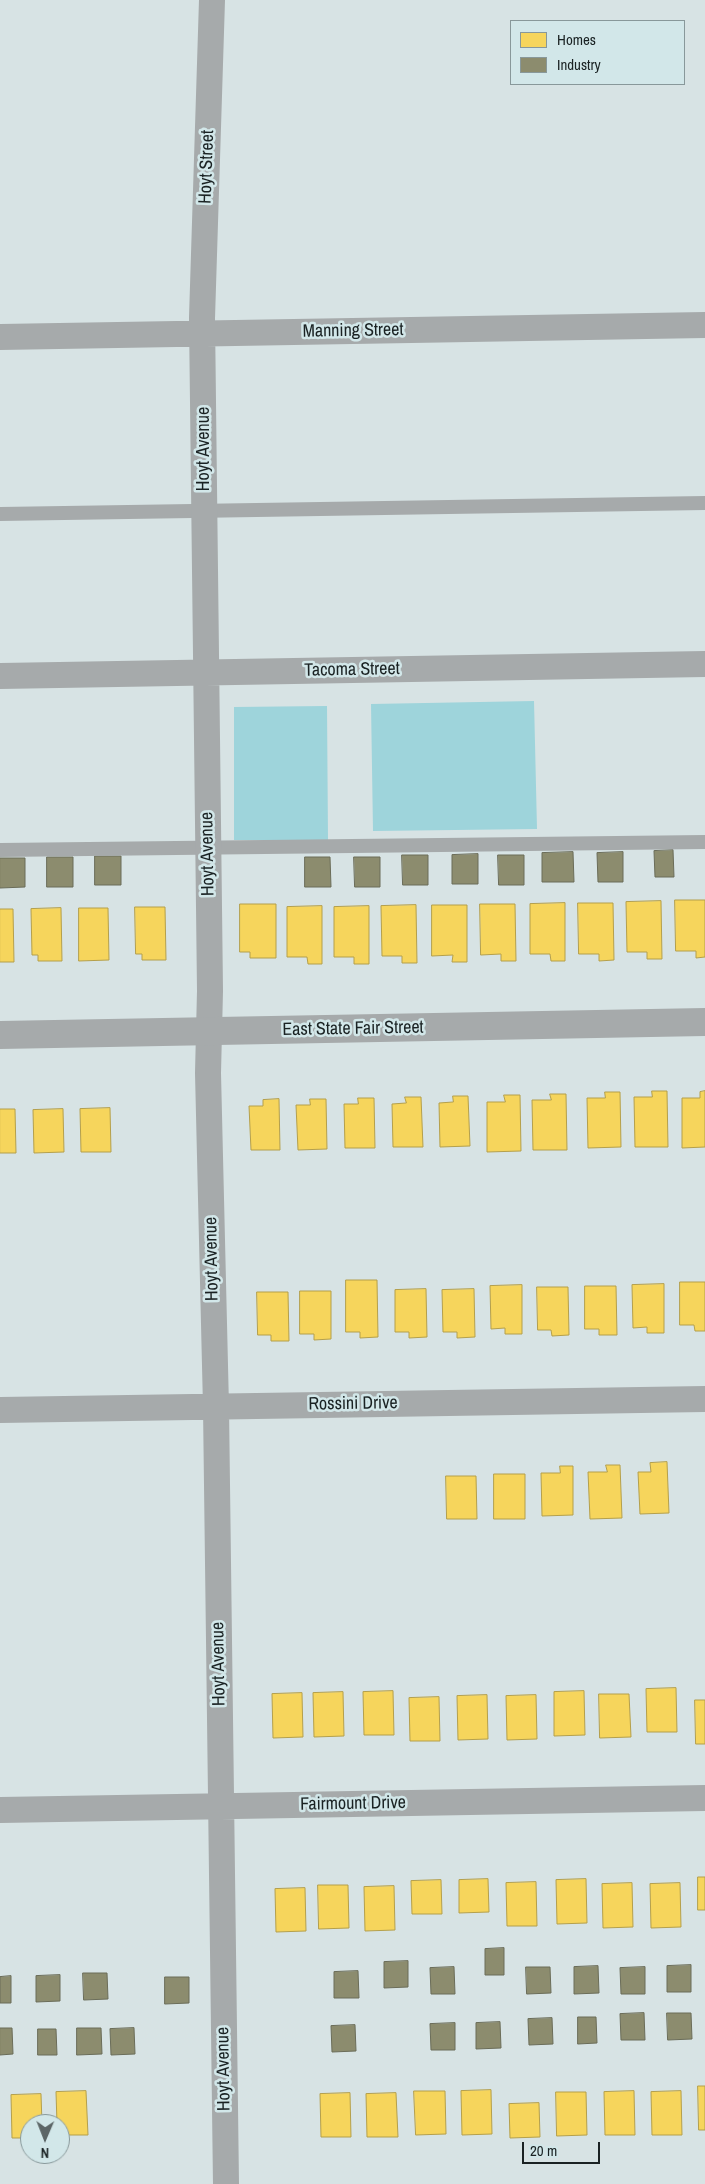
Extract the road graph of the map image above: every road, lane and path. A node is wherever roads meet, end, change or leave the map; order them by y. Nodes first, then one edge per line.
1 (212, 0) edge
2 (705, 325) edge
3 (203, 334) junction
4 (0, 337) edge
5 (705, 503) edge
6 (205, 512) junction
7 (0, 514) edge
8 (705, 664) edge
9 (206, 672) junction
10 (0, 676) edge
11 (705, 842) edge
12 (208, 846) junction
13 (0, 850) edge
14 (705, 1022) edge
15 (208, 1032) junction
16 (0, 1034) edge
17 (705, 1398) edge
18 (216, 1407) junction
19 (0, 1410) edge
20 (705, 1798) edge
21 (221, 1806) junction
22 (0, 1810) edge
23 (226, 2184) edge

1 - 3 street, Hoyt Street
2 - 3 street, Manning Street
3 - 4 street, Manning Street
3 - 6 street, Hoyt Avenue
5 - 6 lane
6 - 7 lane
6 - 9 street, Hoyt Avenue
8 - 9 street, Tacoma Street
9 - 10 street, Tacoma Street
9 - 12 street, Hoyt Avenue
11 - 12 lane
12 - 13 lane
12 - 15 street, Hoyt Avenue
14 - 15 street, East State Fair Street
15 - 16 street, East State Fair Street
15 - 18 street, Hoyt Avenue
17 - 18 street, Rossini Drive
18 - 19 street, Rossini Drive
18 - 21 street, Hoyt Avenue
20 - 21 street, Fairmount Drive
21 - 22 street, Fairmount Drive
21 - 23 street, Hoyt Avenue

